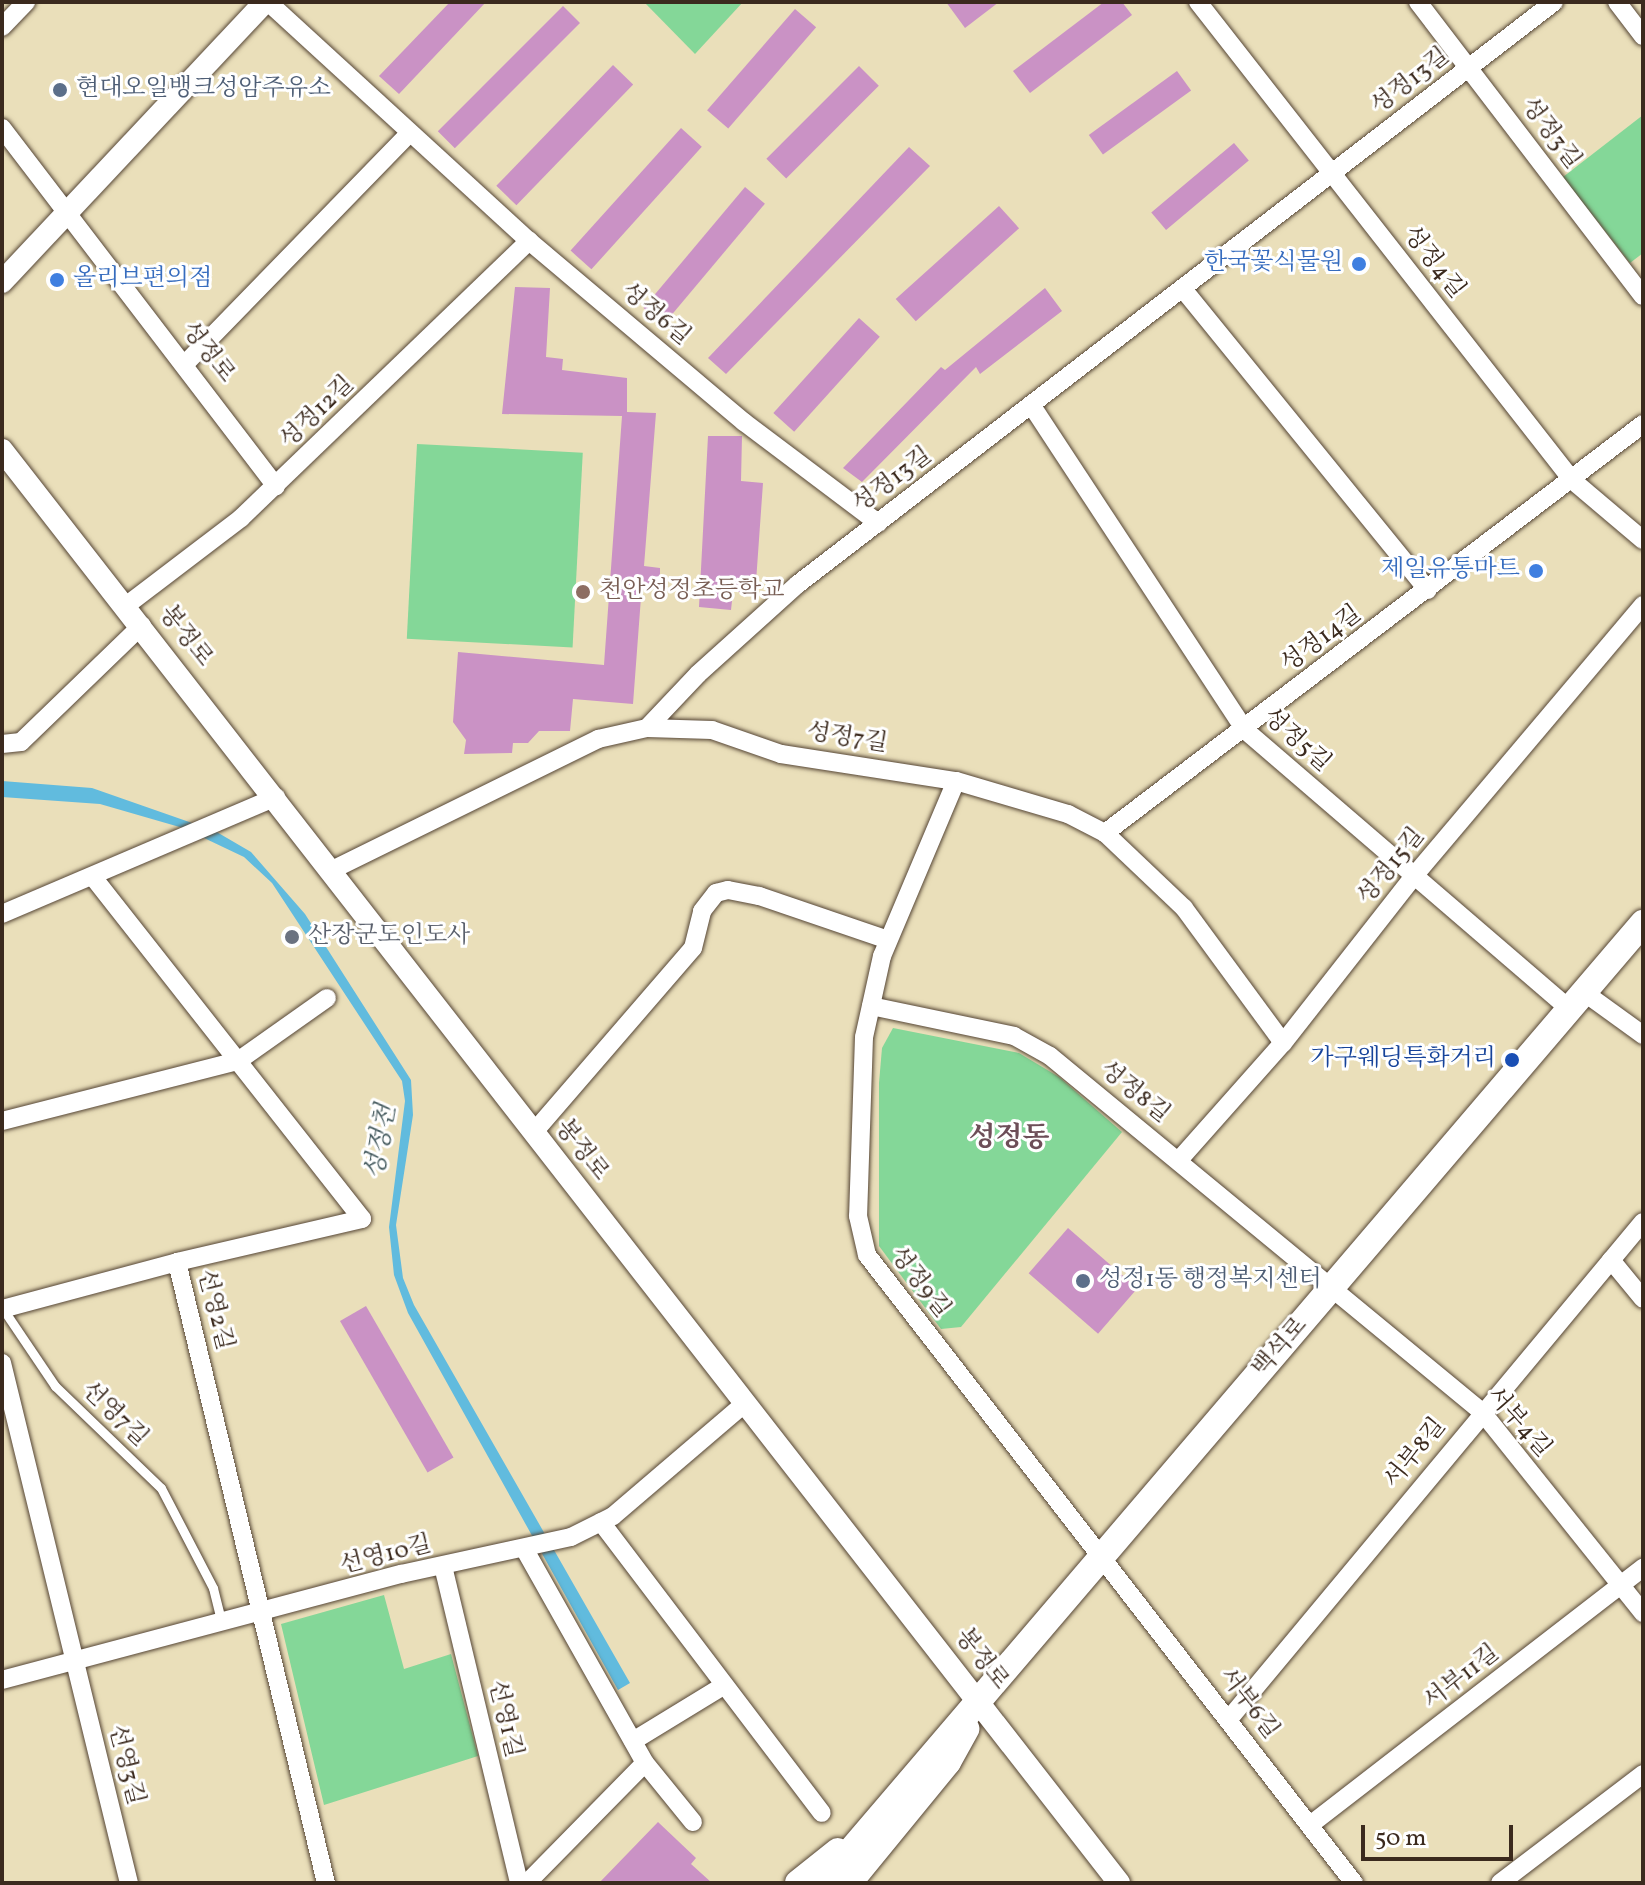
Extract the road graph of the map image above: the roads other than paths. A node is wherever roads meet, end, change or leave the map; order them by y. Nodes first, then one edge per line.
1 (26, 2) edge
2 (266, 2) edge
3 (1198, 2) edge
4 (1418, 2) edge
5 (1554, 2) edge
6 (1617, 2) edge
7 (2, 27) edge
8 (1643, 36) edge
9 (1469, 67) junction
10 (2, 128) edge
11 (410, 133) junction
12 (1332, 173) junction
13 (66, 215) junction
14 (529, 241) junction
15 (2, 282) edge
16 (1183, 289) junction
17 (1643, 296) edge
18 (184, 365) junction
19 (1032, 406) junction
20 (1643, 424) edge
21 (2, 450) edge
22 (1572, 480) junction
23 (276, 486) junction
24 (878, 523) junction
25 (1643, 540) edge
26 (1428, 590) junction
27 (127, 605) junction
28 (1643, 605) edge
29 (142, 625) junction
30 (647, 728) junction
31 (1245, 730) junction
32 (2, 744) edge
33 (956, 781) junction
34 (276, 797) junction
35 (1105, 833) junction
36 (332, 870) junction
37 (1414, 876) junction
38 (93, 877) junction
39 (2, 914) edge
40 (1643, 923) edge
41 (888, 940) junction
42 (327, 998) dead end
43 (1578, 1002) junction
44 (871, 1006) junction
45 (1643, 1035) edge
46 (1283, 1043) junction
47 (238, 1061) junction
48 (2, 1121) edge
49 (534, 1132) junction
50 (1179, 1160) junction
51 (1643, 1222) edge
52 (1611, 1260) junction
53 (177, 1262) junction
54 (1332, 1288) junction
55 (1643, 1299) edge
56 (2, 1309) edge
57 (2, 1363) edge
58 (744, 1404) junction
59 (1482, 1412) junction
60 (601, 1522) junction
61 (525, 1550) junction
62 (1103, 1554) junction
63 (443, 1566) junction
64 (1643, 1568) edge
65 (1621, 1585) junction
66 (1643, 1613) edge
67 (262, 1614) junction
68 (222, 1624) junction
69 (74, 1659) junction
70 (2, 1680) edge
71 (723, 1686) junction
72 (980, 1700) junction
73 (1229, 1719) junction
74 (633, 1741) junction
75 (645, 1763) junction
76 (1643, 1774) edge
77 (822, 1813) dead end
78 (693, 1822) dead end
79 (1310, 1825) junction
80 (861, 1873) edge
81 (129, 1883) edge
82 (326, 1883) edge
83 (519, 1883) edge
84 (527, 1883) edge
85 (798, 1883) edge
86 (823, 1883) edge
87 (1119, 1883) edge
88 (1354, 1883) edge
89 (1500, 1883) edge

1 - 7 street
2 - 11 street, 성정6길
2 - 13 street
3 - 12 street, 성정4길
4 - 9 street, 성정3길
5 - 9 street, 성정13길
6 - 8 street
9 - 12 street, 성정13길
9 - 17 street, 성정3길
10 - 13 street, 성정로
11 - 14 street, 성정6길
11 - 18 street
12 - 16 street, 성정13길
12 - 22 street, 성정4길
13 - 15 street
13 - 18 street, 성정로
14 - 23 street, 성정12길
14 - 24 street, 성정6길
16 - 19 street, 성정13길
16 - 26 street
18 - 23 street, 성정로
19 - 24 street, 성정13길
19 - 31 street, 성정5길
20 - 22 street, 성정14길
21 - 27 street, 봉정로
22 - 25 street, 성정4길
22 - 26 street, 성정14길
23 - 27 street, 성정12길
24 - 30 street, 성정13길
26 - 31 street, 성정14길
27 - 29 street, 봉정로
28 - 37 street, 성정15길
29 - 32 street
29 - 34 street, 봉정로
30 - 33 street, 성정7길
30 - 36 street, 성정7길
31 - 35 street, 성정14길
31 - 37 street, 성정5길
33 - 35 street, 성정7길
33 - 41 street, 성정9길
34 - 36 street, 봉정로
34 - 38 street
35 - 46 street, 성정7길
36 - 49 street, 봉정로
37 - 43 street, 성정5길
37 - 46 street, 성정15길
38 - 39 street
38 - 47 street, 선영2길
40 - 43 main road, 백석로
41 - 44 street, 성정9길
41 - 49 street
42 - 47 street
43 - 45 street, 성정5길
43 - 54 main road, 백석로
44 - 50 street, 성정8길
44 - 62 street, 성정9길
46 - 50 street, 성정15길
47 - 48 street
47 - 53 street, 선영2길
49 - 58 street, 봉정로
50 - 54 street, 성정8길
51 - 52 street, 서부8길
52 - 55 street
52 - 59 street, 서부8길
53 - 56 street
53 - 67 street, 선영2길
54 - 59 street, 서부4길
54 - 62 main road, 백석로
56 - 68 lane, 선영7길
57 - 69 street, 선영3길
58 - 60 street, 선영10길
58 - 72 street, 봉정로
59 - 65 street, 서부4길
59 - 73 street, 서부8길
60 - 61 street, 선영10길
60 - 71 street
61 - 63 street, 선영10길
61 - 74 street
62 - 72 main road, 백석로
62 - 73 street, 서부6길
63 - 67 street, 선영10길
63 - 83 street, 선영1길
64 - 65 street, 서부11길
65 - 66 street, 서부4길
65 - 79 street, 서부11길
67 - 68 street, 선영10길
67 - 82 street, 선영2길
68 - 69 street, 선영10길
69 - 70 street, 선영10길
69 - 81 street, 선영3길
71 - 74 street
71 - 77 street
72 - 80 main road, 백석로
72 - 87 street, 봉정로
73 - 79 street, 서부6길
74 - 75 street
75 - 78 street
75 - 84 street
76 - 89 street
79 - 88 street, 서부6길
80 - 85 main road
80 - 86 main road, 백석로

